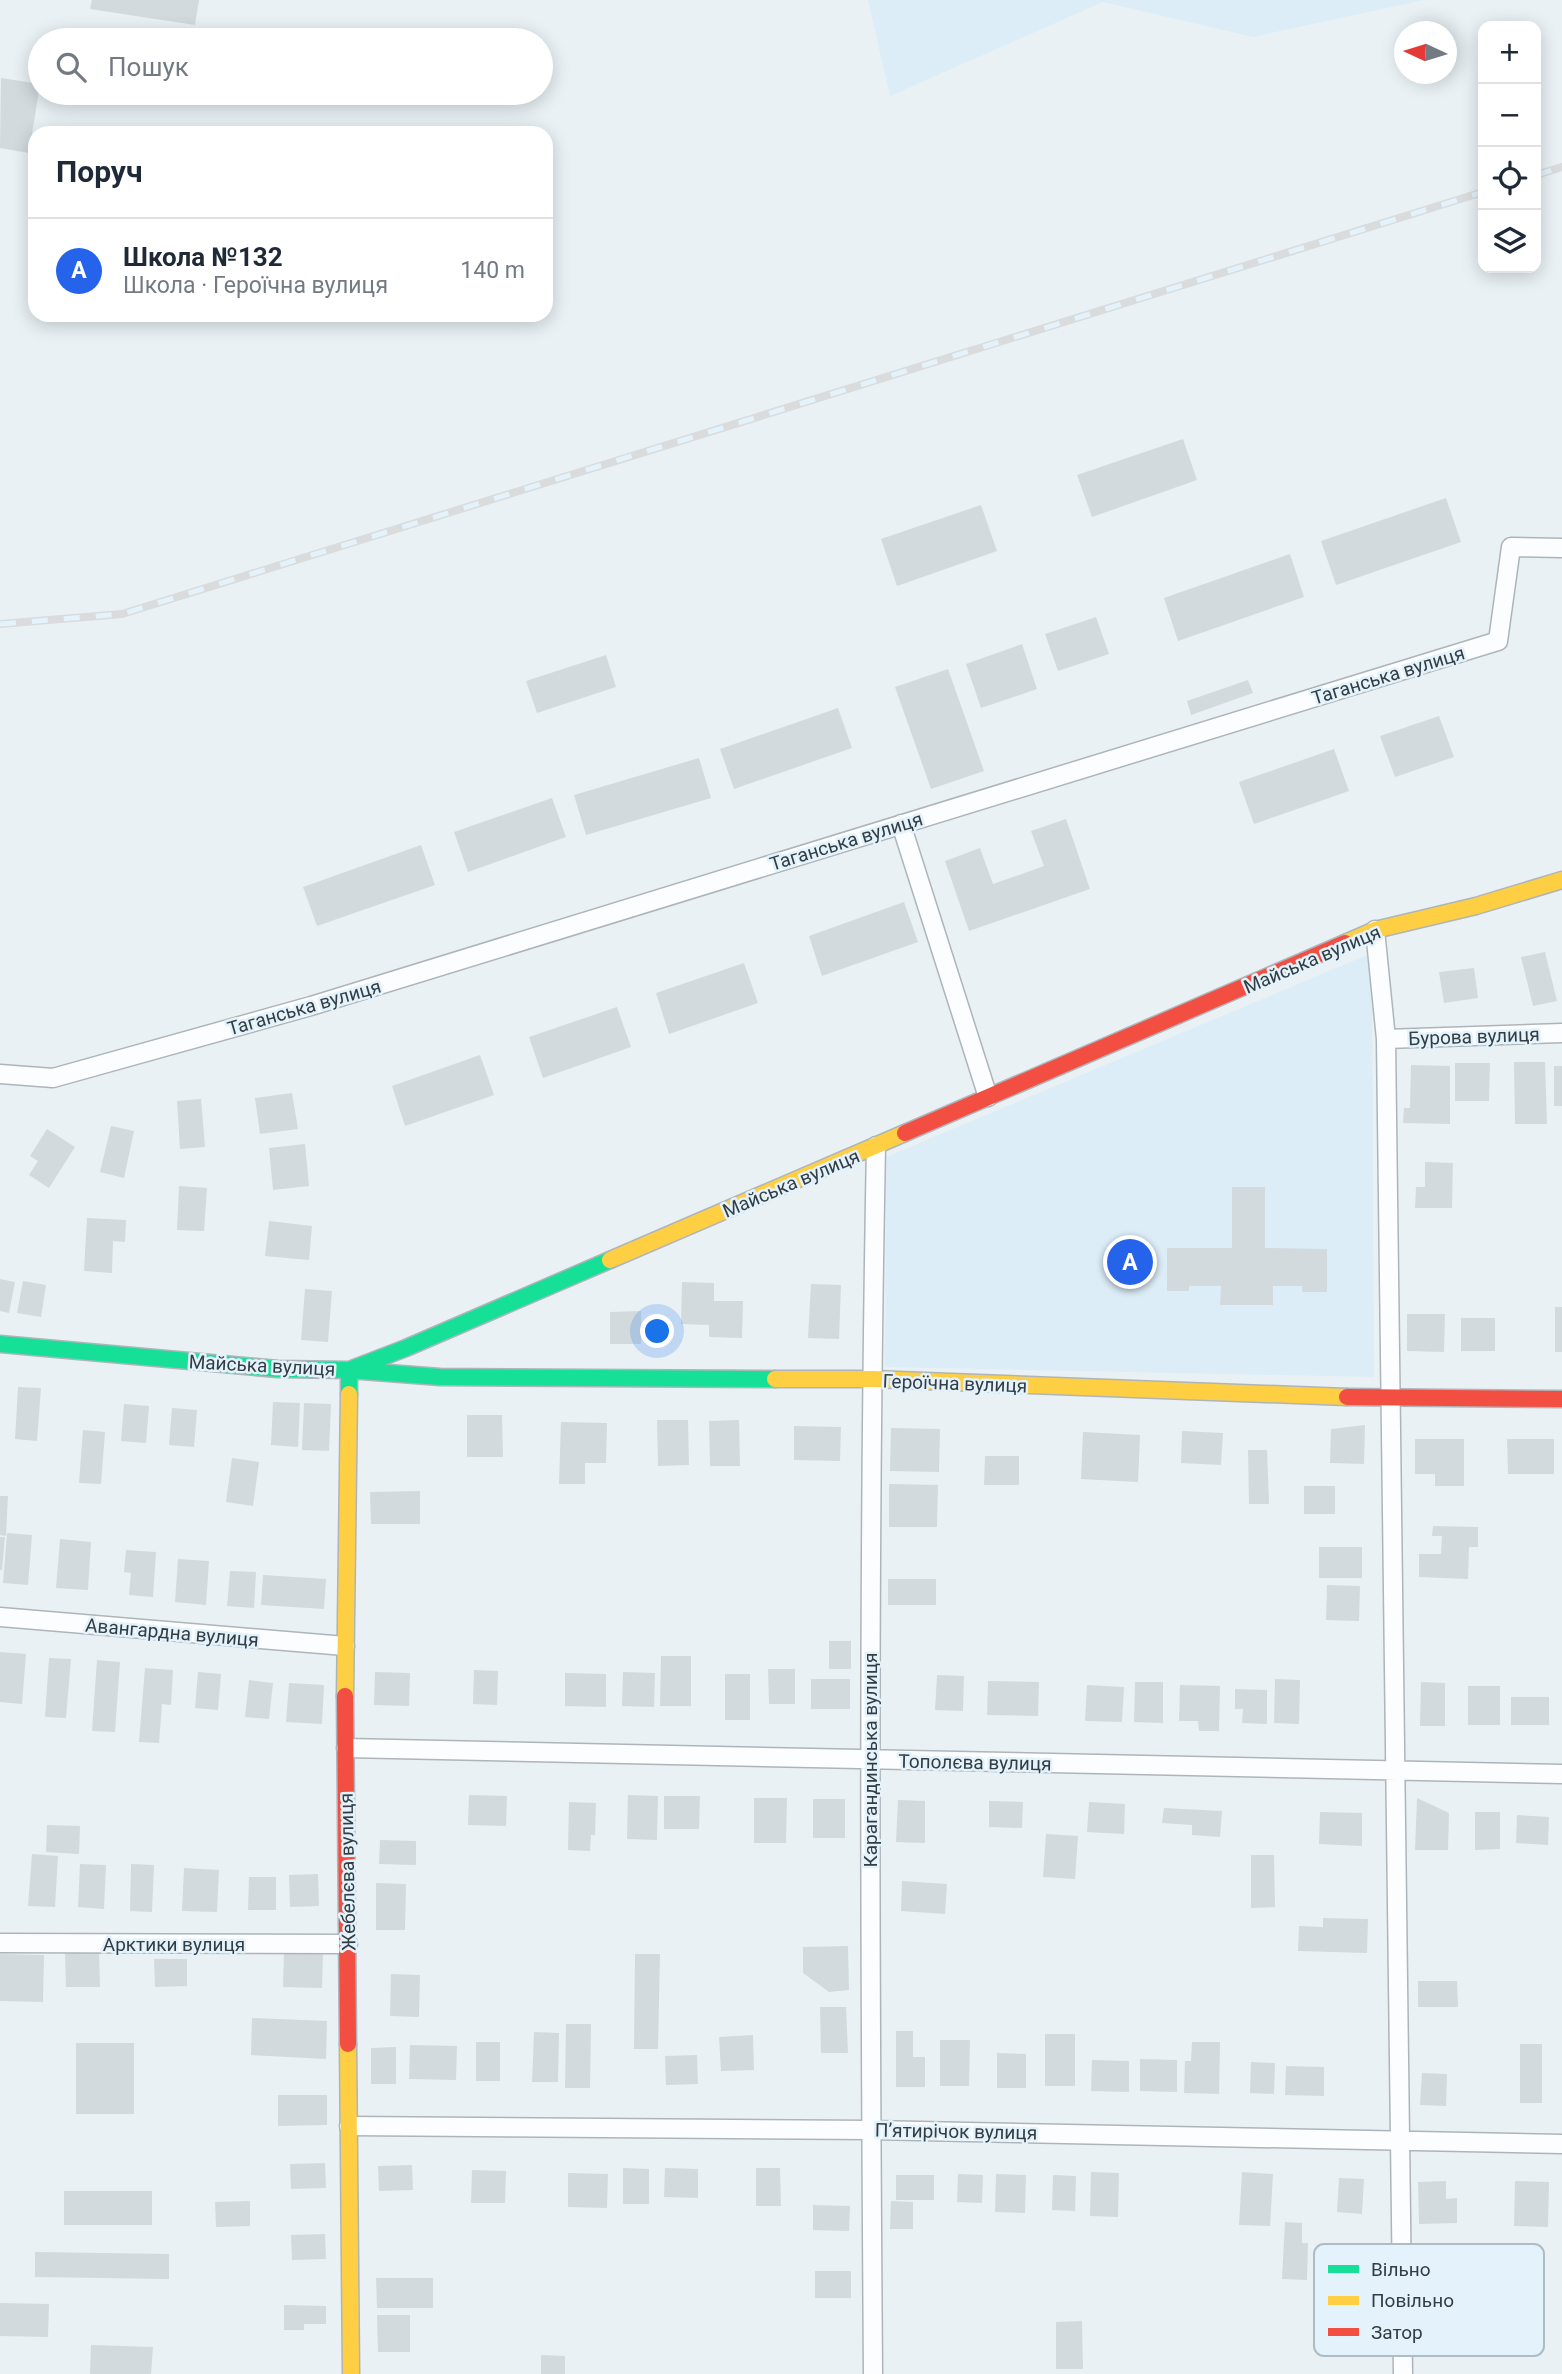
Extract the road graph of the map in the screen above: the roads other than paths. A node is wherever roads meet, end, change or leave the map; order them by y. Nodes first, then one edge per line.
1 (1562, 548) edge
2 (901, 824) junction
3 (1562, 880) edge
4 (1375, 930) junction
5 (1562, 1033) edge
6 (1386, 1039) junction
7 (0, 1074) edge
8 (988, 1097) junction
9 (876, 1146) junction
10 (0, 1344) edge
11 (349, 1370) junction
12 (872, 1380) junction
13 (1390, 1399) junction
14 (1562, 1399) edge
15 (0, 1618) edge
16 (345, 1646) junction
17 (346, 1748) junction
18 (870, 1759) junction
19 (1395, 1771) junction
20 (1562, 1774) edge
21 (0, 1943) edge
22 (348, 1944) junction
23 (349, 2126) junction
24 (871, 2130) junction
25 (1400, 2140) junction
26 (1562, 2144) edge
27 (1401, 2244) edge
28 (1403, 2356) edge
29 (351, 2374) edge
30 (873, 2374) edge
31 (1403, 2374) edge

1 - 2 street, Таганська вулиця
2 - 7 street, Таганська вулиця
2 - 8 street
3 - 4 street, Майська вулиця
4 - 6 street
4 - 8 street, Майська вулиця
5 - 6 street, Бурова вулиця
6 - 13 street
8 - 9 street, Майська вулиця
9 - 11 street, Майська вулиця
9 - 12 street, Карагандинська вулиця
10 - 11 street, Майська вулиця
11 - 12 street, Героїчна вулиця
11 - 16 street, Жебелєва вулиця
12 - 13 street, Героїчна вулиця
12 - 18 street, Карагандинська вулиця
13 - 14 street, Героїчна вулиця
13 - 19 street
15 - 16 street, Авангардна вулиця
16 - 17 street, Жебелєва вулиця
17 - 18 street, Тополєва вулиця
17 - 22 street, Жебелєва вулиця
18 - 19 street, Тополєва вулиця
18 - 24 street, Карагандинська вулиця
19 - 20 street, Тополєва вулиця
19 - 25 street
21 - 22 street, Арктики вулиця
22 - 23 street, Жебелєва вулиця
23 - 24 street, П’ятирічок вулиця
23 - 29 street, Жебелєва вулиця
24 - 25 street, П’ятирічок вулиця
24 - 30 street, Карагандинська вулиця
25 - 26 street, П’ятирічок вулиця
25 - 27 street
28 - 31 street

